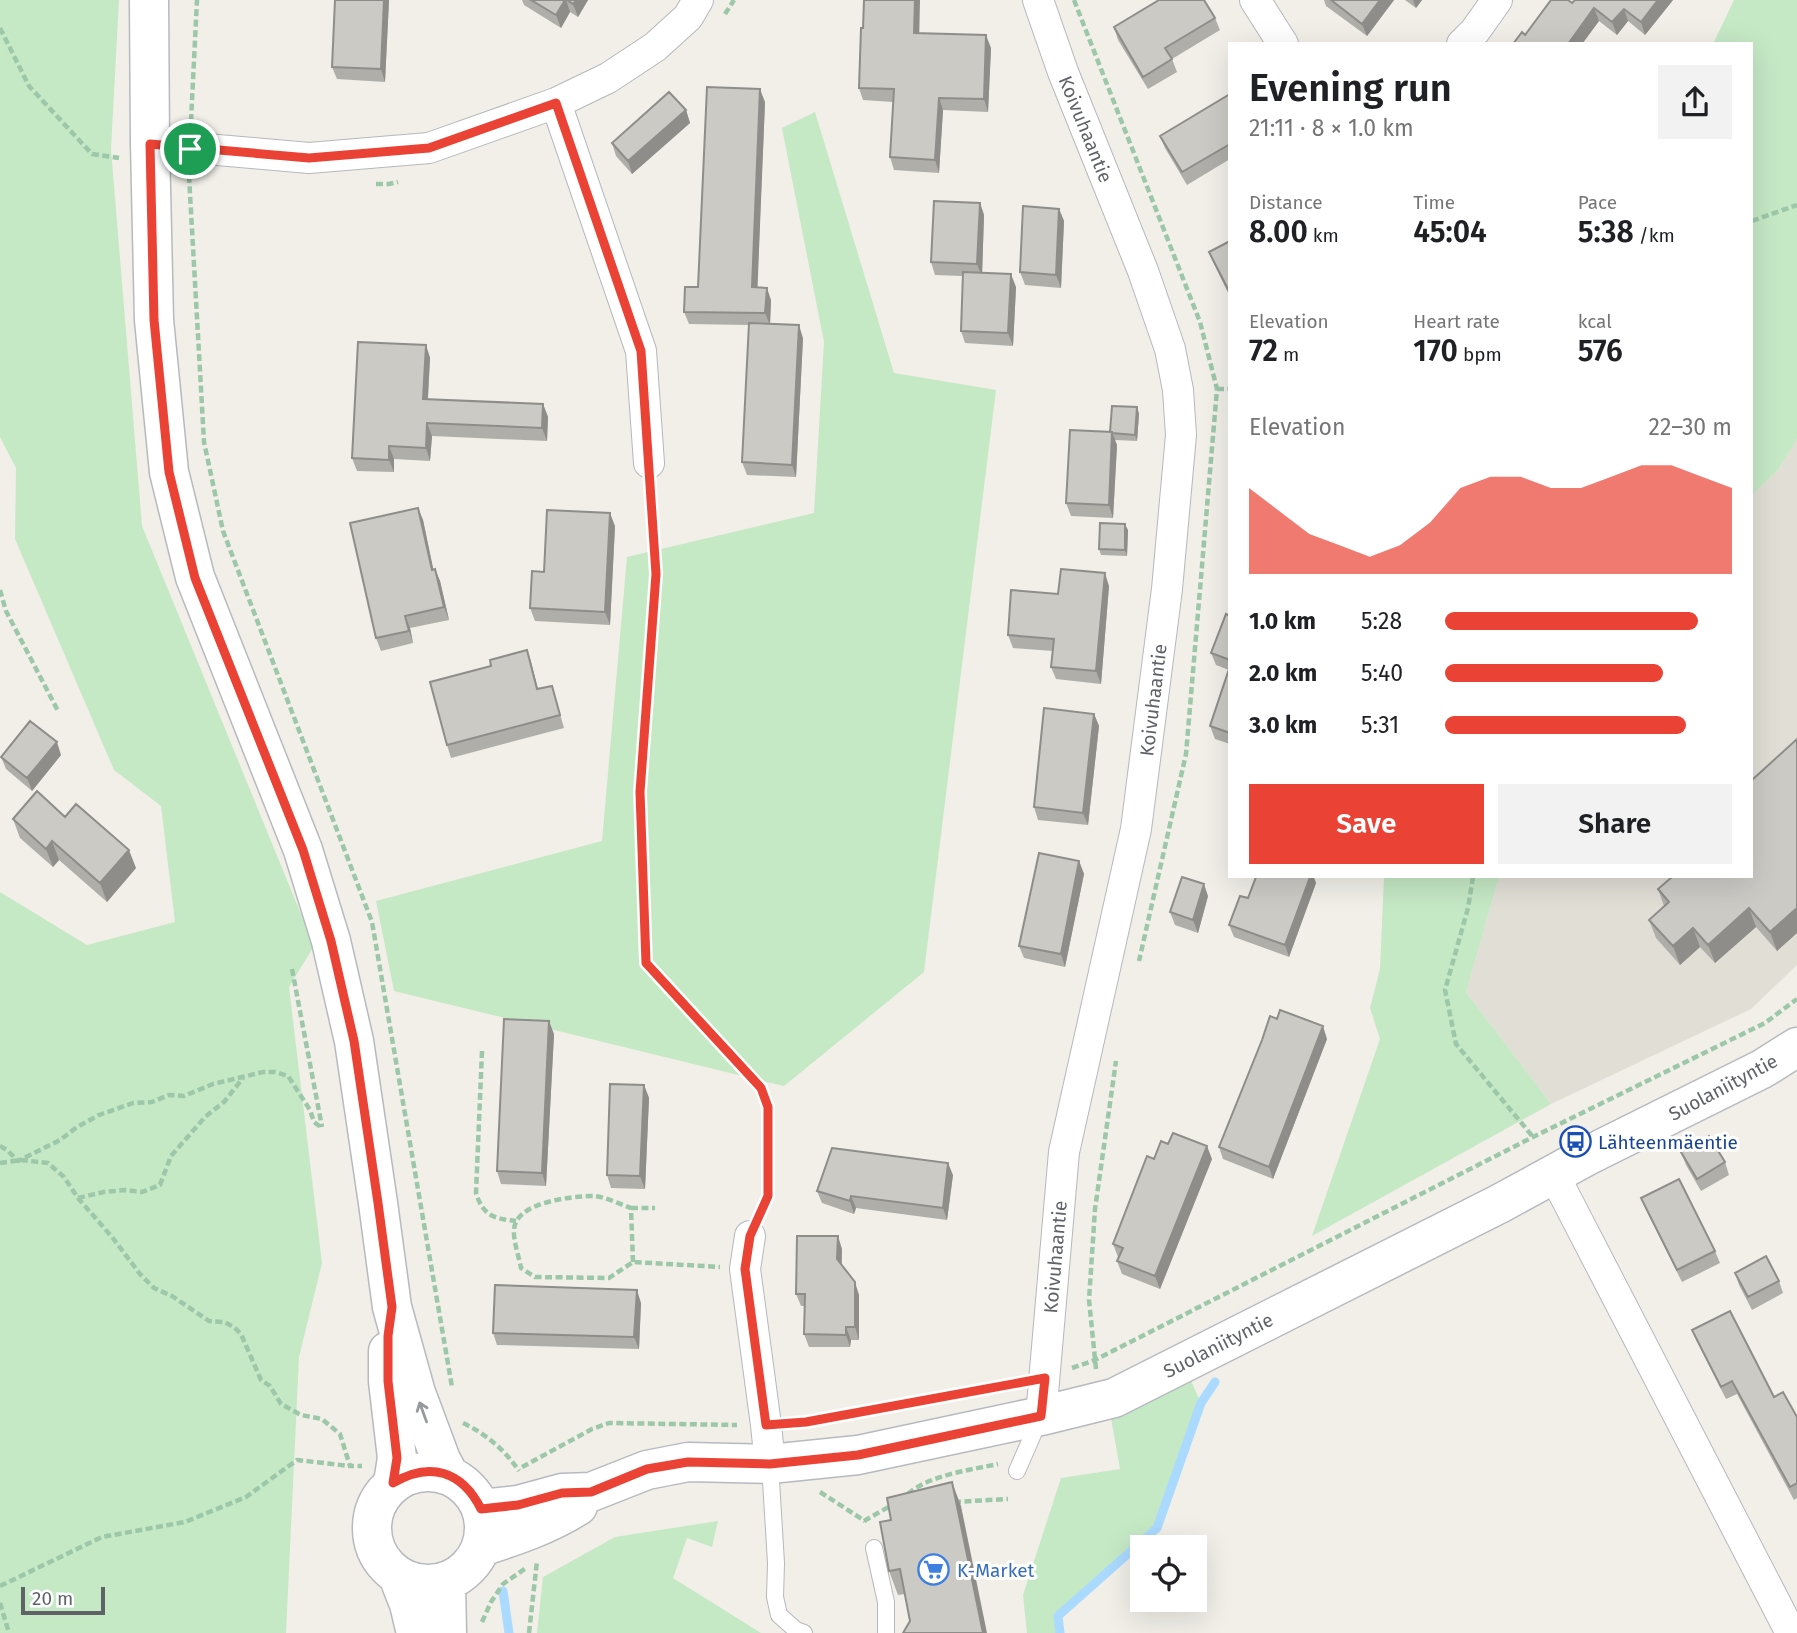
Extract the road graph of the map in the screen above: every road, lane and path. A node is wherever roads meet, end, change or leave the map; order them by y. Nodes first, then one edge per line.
1 (149, 0) edge
2 (197, 0) edge
3 (698, 0) edge
4 (1038, 0) edge
5 (1255, 0) edge
6 (1497, 0) edge
7 (0, 28) edge
8 (1282, 42) edge
9 (1464, 42) edge
10 (556, 103) junction
11 (190, 149) junction
12 (150, 153) junction
13 (1797, 205) edge
14 (1753, 221) edge
15 (1217, 388) dead end
16 (1228, 389) edge
17 (649, 463) joint
18 (0, 590) edge
19 (58, 710) dead end
20 (1473, 878) edge
21 (292, 969) dead end
22 (1797, 999) edge
23 (1797, 1047) edge
24 (482, 1051) dead end
25 (243, 1078) junction
26 (1533, 1137) junction
27 (0, 1146) edge
28 (18, 1161) junction
29 (0, 1163) edge
30 (1554, 1175) junction
31 (78, 1198) junction
32 (631, 1208) junction
33 (656, 1208) dead end
34 (516, 1221) junction
35 (750, 1236) joint
36 (632, 1262) junction
37 (745, 1269) junction
38 (392, 1307) junction
39 (1045, 1378) junction
40 (453, 1393) dead end
41 (1041, 1416) junction
42 (766, 1425) junction
43 (770, 1464) junction
44 (350, 1466) junction
45 (518, 1469) dead end
46 (1017, 1471) dead end
47 (378, 1474) junction
48 (449, 1475) junction
49 (591, 1492) junction
50 (1008, 1499) dead end
51 (954, 1502) edge
52 (481, 1509) junction
53 (481, 1547) junction
54 (874, 1548) dead end
55 (537, 1560) dead end
56 (398, 1576) junction
57 (446, 1582) junction
58 (0, 1586) edge
59 (0, 1603) edge
60 (463, 1631) edge
61 (9, 1633) edge
62 (416, 1633) edge
63 (804, 1633) edge
64 (886, 1633) edge
65 (1791, 1633) edge

1 - 12 street
2 - 11 path
3 - 10 street
4 - 39 street, Koivuhaantie
5 - 8 street
6 - 9 street
7 - 12 path
10 - 11 street
10 - 17 street
11 - 12 street
11 - 40 path
12 - 38 street
13 - 14 path
15 - 16 path
17 - 35 path
18 - 19 path
20 - 26 path
21 - 25 path
22 - 26 path
23 - 30 street, Suolaniityntie
24 - 34 path
25 - 28 path
25 - 31 path
26 - 39 path
27 - 28 path
28 - 29 path
28 - 31 path
30 - 41 street, Suolaniityntie
30 - 65 street
31 - 44 path
32 - 33 path
32 - 34 path
32 - 36 path
34 - 36 path
35 - 37 street
36 - 37 path
37 - 42 street
38 - 47 street
48 -> 38 street
39 - 41 street, Koivuhaantie
39 - 42 path
41 - 43 street, Suolaniityntie
41 - 46 lane
42 - 43 street
42 - 45 path
43 - 49 street, Suolaniityntie
43 - 63 lane
44 - 47 path
44 - 58 path
47 - 48 street
47 - 56 street
48 - 52 street
49 - 52 street, Suolaniityntie
49 - 53 street, Suolaniityntie
50 - 51 path
52 - 53 street
53 - 57 street
54 - 64 lane
55 - 60 path
56 - 57 street
56 - 62 street
57 - 60 street
59 - 61 path

